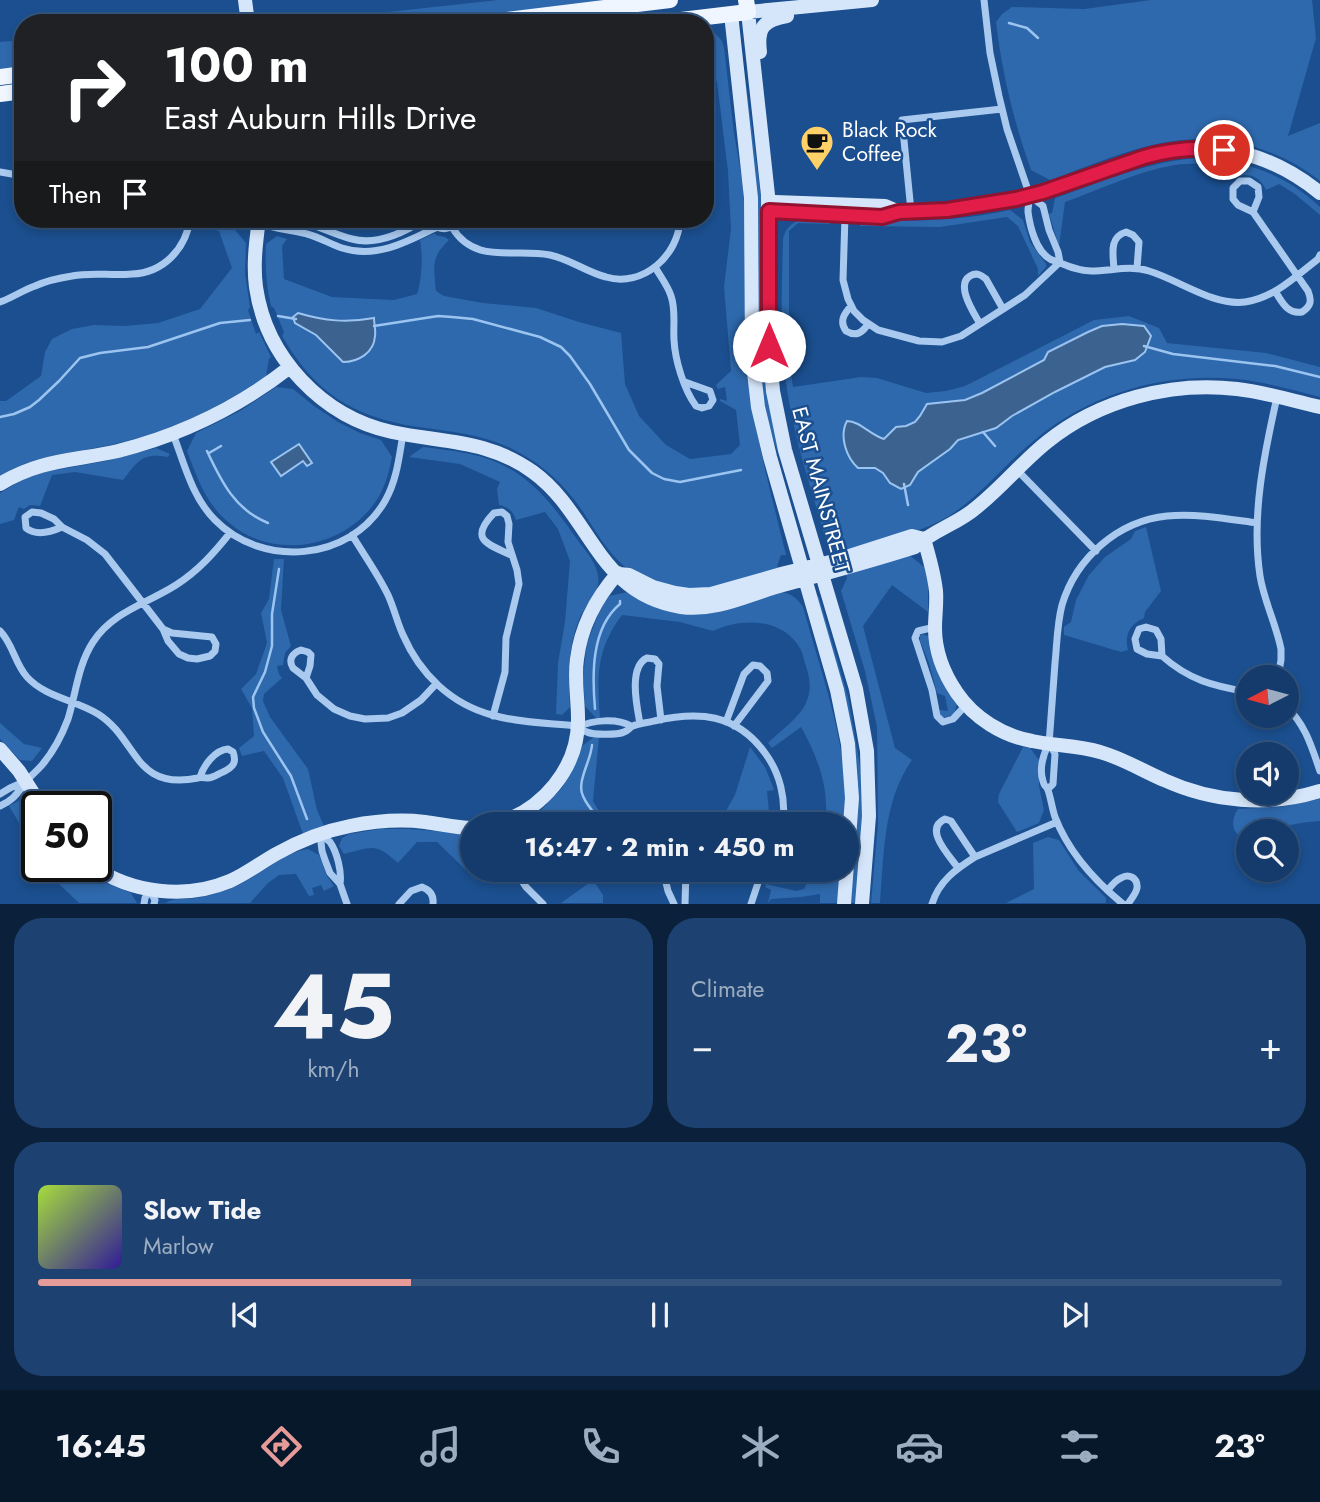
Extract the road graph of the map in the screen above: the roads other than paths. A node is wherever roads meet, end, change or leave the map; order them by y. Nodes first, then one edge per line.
1 (670, 0) edge
2 (872, 0) edge
3 (984, 0) edge
4 (831, 4) junction
5 (739, 7) edge
6 (555, 14) edge
7 (703, 14) edge
8 (1002, 109) junction
9 (760, 125) junction
10 (1320, 193) edge
11 (1030, 196) junction
12 (768, 206) junction
13 (905, 212) junction
14 (1253, 212) junction
15 (845, 215) junction
16 (188, 228) edge
17 (258, 228) edge
18 (270, 228) edge
19 (324, 228) edge
20 (407, 228) edge
21 (435, 228) edge
22 (453, 228) edge
23 (679, 228) edge
24 (330, 230) junction
25 (393, 235) junction
26 (326, 241) junction
27 (397, 246) junction
28 (1319, 258) edge
29 (1060, 262) junction
30 (654, 267) junction
31 (1114, 268) junction
32 (1137, 268) junction
33 (1297, 276) junction
34 (1275, 291) junction
35 (0, 302) edge
36 (851, 306) junction
37 (1003, 309) junction
38 (868, 324) junction
39 (980, 324) junction
40 (290, 367) junction
41 (685, 382) dead end
42 (1277, 397) junction
43 (1320, 407) edge
44 (173, 433) junction
45 (402, 434) junction
46 (1017, 469) junction
47 (0, 484) edge
48 (1257, 523) junction
49 (62, 527) junction
50 (230, 533) junction
51 (352, 535) junction
52 (924, 539) junction
53 (1096, 551) junction
54 (511, 555) junction
55 (821, 570) junction
56 (618, 573) junction
57 (804, 574) junction
58 (143, 603) junction
59 (935, 628) junction
60 (163, 629) junction
61 (0, 631) edge
62 (1163, 656) junction
63 (1280, 665) edge
64 (306, 678) dead end
65 (436, 684) junction
66 (1236, 690) edge
67 (73, 701) junction
68 (966, 705) junction
69 (493, 716) junction
70 (661, 720) junction
71 (1299, 722) edge
72 (730, 724) junction
73 (636, 725) junction
74 (578, 727) junction
75 (1049, 744) junction
76 (0, 749) edge
77 (1320, 771) edge
78 (201, 777) junction
79 (27, 781) junction
80 (33, 791) edge
81 (1320, 791) edge
82 (0, 794) edge
83 (0, 806) edge
84 (522, 812) edge
85 (783, 812) edge
86 (1057, 822) junction
87 (460, 827) edge
88 (320, 834) junction
89 (975, 857) junction
90 (958, 868) junction
91 (112, 878) edge
92 (523, 882) edge
93 (666, 882) edge
94 (686, 882) edge
95 (758, 882) edge
96 (1108, 890) junction
97 (149, 899) edge
98 (1123, 903) edge
99 (347, 904) edge
100 (399, 904) edge
101 (433, 904) edge
102 (543, 904) edge
103 (674, 904) edge
104 (685, 904) edge
105 (751, 904) edge
106 (844, 904) edge
107 (862, 904) edge
108 (932, 904) edge

1 - 6 main road
2 - 4 street
3 - 8 street
4 - 5 street
4 - 9 street
5 - 7 main road
5 - 9 street, EAST MAINSTREET
5 - 57 street, EAST MAINSTREET
8 - 11 street
8 - 13 street
9 - 12 street, EAST MAINSTREET
10 - 11 street
11 - 13 street
11 - 29 street
11 - 29 street
12 - 13 street
12 - 15 street
12 - 55 street, EAST MAINSTREET
13 - 15 street
14 - 14 street
14 - 33 street
15 - 36 street
16 - 35 street
17 - 40 street
18 - 26 street
19 - 24 street
20 - 25 street
21 - 27 street
22 - 30 street
23 - 30 street
24 - 25 street
24 - 26 street
25 - 27 street
26 - 27 street
28 - 33 street
29 - 31 street
29 - 37 street
30 - 41 street
31 - 32 street
31 - 32 street
32 - 34 street
33 - 34 street
33 - 34 street
36 - 38 street
36 - 38 street
37 - 39 street
37 - 39 street
38 - 39 street
40 - 44 street
40 - 45 street
42 - 43 street
42 - 46 street
42 - 48 street
44 - 47 street
44 - 50 street
45 - 51 street
45 - 56 street
46 - 52 street
46 - 53 street
48 - 53 street
48 - 63 street
49 - 49 street
49 - 58 street
50 - 51 street
50 - 58 street
51 - 65 street
52 - 55 street
52 - 59 street
53 - 75 street
54 - 54 street
54 - 69 street
55 - 57 street
55 - 107 street, EAST MAINSTREET
56 - 57 street
56 - 74 street
57 - 106 street, EAST MAINSTREET
58 - 60 street
58 - 67 street
59 - 68 street
59 - 68 street
60 - 60 street
61 - 67 street
62 - 62 street
62 - 66 street
64 - 65 street
65 - 69 street
67 - 78 street
67 - 79 street
68 - 75 street
69 - 74 street
70 - 72 street
70 - 73 street
70 - 73 street
71 - 77 street
72 - 72 street
72 - 85 street
73 - 74 street
74 - 84 street
75 - 81 street
75 - 86 street
76 - 79 street
78 - 78 street
79 - 80 street
79 - 82 street
79 - 83 street
86 - 89 street
86 - 96 street
87 - 88 street
88 - 97 street
88 - 99 street
89 - 90 street
89 - 90 street
90 - 108 street
91 - 97 street
92 - 102 street
93 - 103 street
94 - 104 street
95 - 105 street
96 - 98 street
96 - 98 street
100 - 101 street

